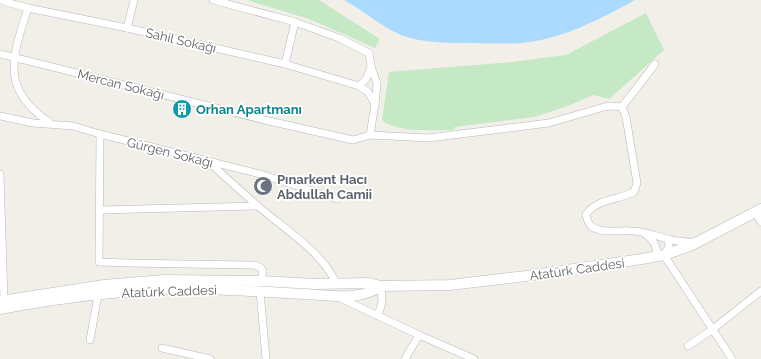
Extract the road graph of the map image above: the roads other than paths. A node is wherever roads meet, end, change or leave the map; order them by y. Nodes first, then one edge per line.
1 (2, 0) edge
2 (134, 0) edge
3 (213, 0) edge
4 (28, 8) junction
5 (295, 22) junction
6 (127, 28) junction
7 (0, 54) edge
8 (12, 57) junction
9 (285, 64) junction
10 (655, 64) dead end
11 (371, 66) junction
12 (358, 86) junction
13 (375, 104) junction
14 (622, 107) junction
15 (0, 116) edge
16 (52, 123) junction
17 (100, 134) junction
18 (370, 135) junction
19 (208, 161) junction
20 (0, 174) edge
21 (337, 199) dead end
22 (258, 206) junction
23 (100, 210) junction
24 (758, 210) edge
25 (761, 222) edge
26 (643, 233) junction
27 (668, 239) junction
28 (698, 242) junction
29 (661, 256) junction
30 (336, 284) junction
31 (395, 285) junction
32 (261, 286) junction
33 (381, 286) junction
34 (761, 292) edge
35 (98, 295) junction
36 (338, 297) junction
37 (382, 302) junction
38 (1, 303) edge
39 (378, 316) junction
40 (713, 329) junction
41 (419, 335) junction
42 (90, 340) dead end
43 (688, 346) dead end
44 (162, 348) dead end
45 (207, 359) edge
46 (266, 359) edge
47 (405, 359) edge
48 (474, 359) edge
49 (732, 359) edge

1 - 4 street, Sahil Sokağı
2 - 6 street
3 - 5 street
4 - 6 street, Sahil Sokağı
4 - 8 street
5 - 9 street
5 - 11 street
6 - 9 street, Sahil Sokağı
7 - 8 street, Mercan Sokağı
8 - 16 street
8 - 18 street, Mercan Sokağı
9 - 12 street, Sahil Sokağı
10 - 14 street
11 - 12 street
11 - 13 street
12 - 13 street
13 - 18 street
14 - 18 street, Mercan Sokağı
14 - 26 street
15 - 16 street, Gürgen Sokağı
16 - 17 street, Gürgen Sokağı
17 - 19 street, Gürgen Sokağı
17 - 23 street
19 - 21 street, Gürgen Sokağı
19 - 22 street
20 - 38 street
22 - 23 street
22 - 30 street
23 - 32 street
24 - 25 street
24 - 28 main road, Atatürk Caddesi
26 - 27 street
26 - 29 street
27 - 28 street
27 - 29 street
28 - 29 main road, Atatürk Caddesi
29 - 31 main road, Atatürk Caddesi
29 - 40 street
30 - 32 main road, Atatürk Caddesi
30 - 33 main road, Atatürk Caddesi
30 - 36 main road
31 - 33 main road, Atatürk Caddesi
31 - 37 street
32 - 35 main road, Atatürk Caddesi
32 - 36 main road, Atatürk Caddesi
32 - 38 main road, Atatürk Caddesi
32 - 46 street
33 - 36 main road, Atatürk Caddesi
33 - 37 street
34 - 40 street
35 - 38 main road, Atatürk Caddesi
35 - 42 street
36 - 39 street
37 - 39 street
39 - 41 street
40 - 43 street
40 - 49 street
41 - 47 street
41 - 48 street
44 - 45 street

